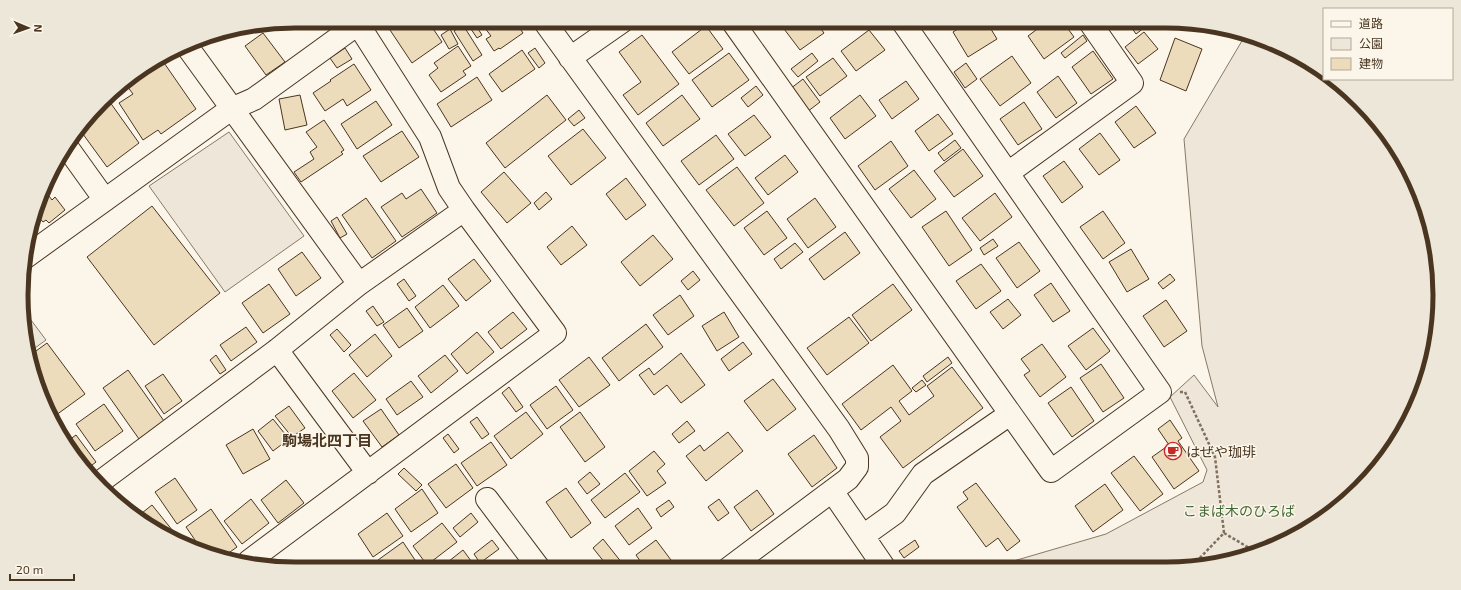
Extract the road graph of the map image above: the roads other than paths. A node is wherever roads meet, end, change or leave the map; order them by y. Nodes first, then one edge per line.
1 (350, 28) edge
2 (362, 28) edge
3 (549, 28) edge
4 (613, 28) edge
5 (737, 28) edge
6 (907, 28) edge
7 (1094, 28) edge
8 (189, 50) edge
9 (570, 58) junction
10 (231, 109) junction
11 (70, 151) edge
12 (1008, 173) junction
13 (105, 200) junction
14 (464, 210) junction
15 (31, 253) edge
16 (359, 284) junction
17 (277, 350) junction
18 (1010, 414) junction
19 (368, 473) junction
20 (102, 480) edge
21 (832, 491) junction
22 (487, 499) dead end
23 (863, 536) junction
24 (252, 559) edge
25 (534, 562) edge
26 (737, 562) edge
27 (880, 562) edge

1 - 10 street
2 - 14 street
3 - 9 street
4 - 9 street
5 - 18 street
6 - 12 street
7 - 12 street
8 - 10 street
9 - 21 street
10 - 13 street
10 - 16 street
11 - 13 street
12 - 18 street
13 - 15 street
14 - 16 street
14 - 19 street
16 - 17 street
17 - 19 street
17 - 20 street
18 - 23 street
19 - 24 street
21 - 23 street
21 - 26 street
22 - 25 street
23 - 27 street

